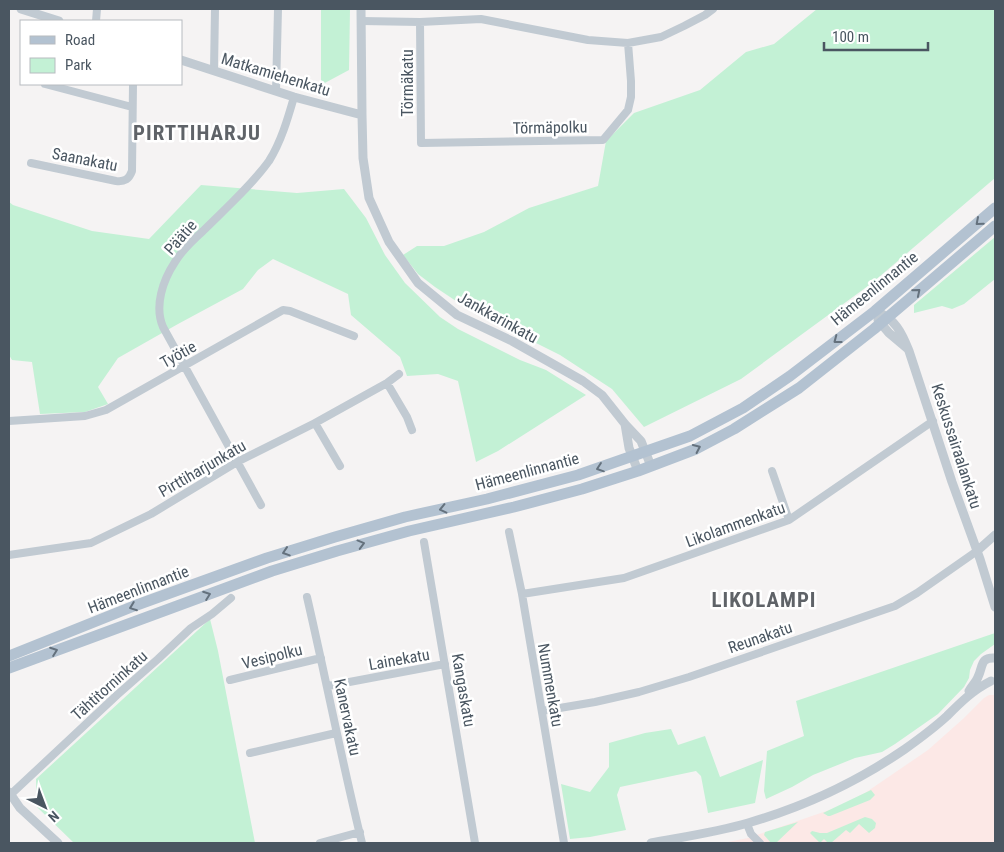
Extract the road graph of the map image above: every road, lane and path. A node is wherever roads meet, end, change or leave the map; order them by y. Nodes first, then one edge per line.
1 (21, 9) edge
2 (215, 9) edge
3 (278, 9) edge
4 (362, 9) edge
5 (713, 9) edge
6 (34, 11) edge
7 (56, 20) edge
8 (362, 22) junction
9 (420, 22) junction
10 (628, 42) junction
11 (182, 60) edge
12 (214, 70) junction
13 (49, 85) edge
14 (133, 85) edge
15 (276, 91) junction
16 (294, 97) junction
17 (132, 107) junction
18 (362, 115) junction
19 (421, 143) joint
20 (31, 163) dead end
21 (995, 208) edge
22 (995, 226) edge
23 (875, 310) junction
24 (884, 320) junction
25 (354, 336) dead end
26 (184, 366) junction
27 (399, 374) dead end
28 (387, 384) junction
29 (9, 421) edge
30 (933, 421) junction
31 (315, 423) junction
32 (624, 424) junction
33 (412, 430) dead end
34 (646, 452) junction
35 (633, 457) junction
36 (237, 462) junction
37 (340, 466) dead end
38 (651, 466) junction
39 (772, 470) dead end
40 (638, 471) junction
41 (261, 505) dead end
42 (789, 520) junction
43 (510, 532) dead end
44 (995, 535) edge
45 (424, 542) dead end
46 (977, 551) junction
47 (9, 555) edge
48 (522, 594) junction
49 (307, 597) dead end
50 (232, 598) dead end
51 (995, 607) edge
52 (9, 656) edge
53 (321, 658) junction
54 (995, 658) edge
55 (445, 664) junction
56 (9, 668) edge
57 (981, 671) junction
58 (230, 680) dead end
59 (993, 681) edge
60 (328, 686) junction
61 (961, 701) junction
62 (542, 710) junction
63 (336, 733) junction
64 (250, 753) dead end
65 (9, 794) edge
66 (747, 824) junction
67 (360, 832) junction
68 (58, 843) edge
69 (320, 843) edge
70 (362, 843) edge
71 (475, 843) edge
72 (564, 843) edge
73 (652, 843) edge
74 (760, 843) edge

1 - 6 street
2 - 12 street
3 - 15 street
4 - 8 street, Jankkarinkatu
5 - 10 street
6 - 7 street
8 - 9 street
8 - 18 street, Jankkarinkatu
9 - 10 street
9 - 19 street, Törmäkatu
10 - 19 street, Törmäpolku
11 - 12 street, Matkamiehenkatu
12 - 15 street, Matkamiehenkatu
13 - 17 street
14 - 17 street, Saanakatu
15 - 16 street, Matkamiehenkatu
16 - 18 street, Matkamiehenkatu
16 - 26 street, Päätie
17 - 20 street, Saanakatu
18 - 32 street, Jankkarinkatu
21 -> 23 main road, Hämeenlinnantie
24 -> 22 main road, Hämeenlinnantie
23 - 24 street, Keskussairaalankatu
23 -> 34 main road, Hämeenlinnantie
24 - 30 street, Keskussairaalankatu
38 -> 24 main road, Hämeenlinnantie
25 - 26 street, Työtie
26 - 29 street, Työtie
26 - 36 street, Päätie
27 - 28 street, Pirttiharjunkatu
28 - 31 street, Pirttiharjunkatu
28 - 33 street
30 - 42 street, Likolammenkatu
30 - 46 street, Keskussairaalankatu
31 - 36 street, Pirttiharjunkatu
31 - 37 street
32 - 34 street, Jankkarinkatu
32 - 35 street, Jankkarinkatu
34 - 35 main road, Hämeenlinnantie
34 - 38 street, Jankkarinkatu
35 - 40 street, Jankkarinkatu
35 -> 52 main road, Hämeenlinnantie
36 - 41 street, Päätie
36 - 47 street, Pirttiharjunkatu
38 - 40 main road, Hämeenlinnantie
39 - 42 street
56 -> 40 main road, Hämeenlinnantie
42 - 48 street, Likolammenkatu
43 - 48 street, Nummenkatu
44 - 46 street, Reunakatu
45 - 55 street, Kangaskatu
46 - 51 street, Keskussairaalankatu
46 - 62 street, Reunakatu
48 - 62 street, Nummenkatu
49 - 53 street, Kanervakatu
50 - 65 street, Tähtitorninkatu
53 - 58 street, Vesipolku
53 - 60 street, Kanervakatu
54 - 57 street
55 - 60 street, Lainekatu
55 - 71 street, Kangaskatu
57 - 59 street
57 - 61 street
59 - 61 street
60 - 63 street, Kanervakatu
61 - 66 street
62 - 72 street, Nummenkatu
63 - 64 street
63 - 67 street, Kanervakatu
65 - 68 street
66 - 73 street
66 - 74 street
67 - 69 street
67 - 70 street, Kanervakatu

